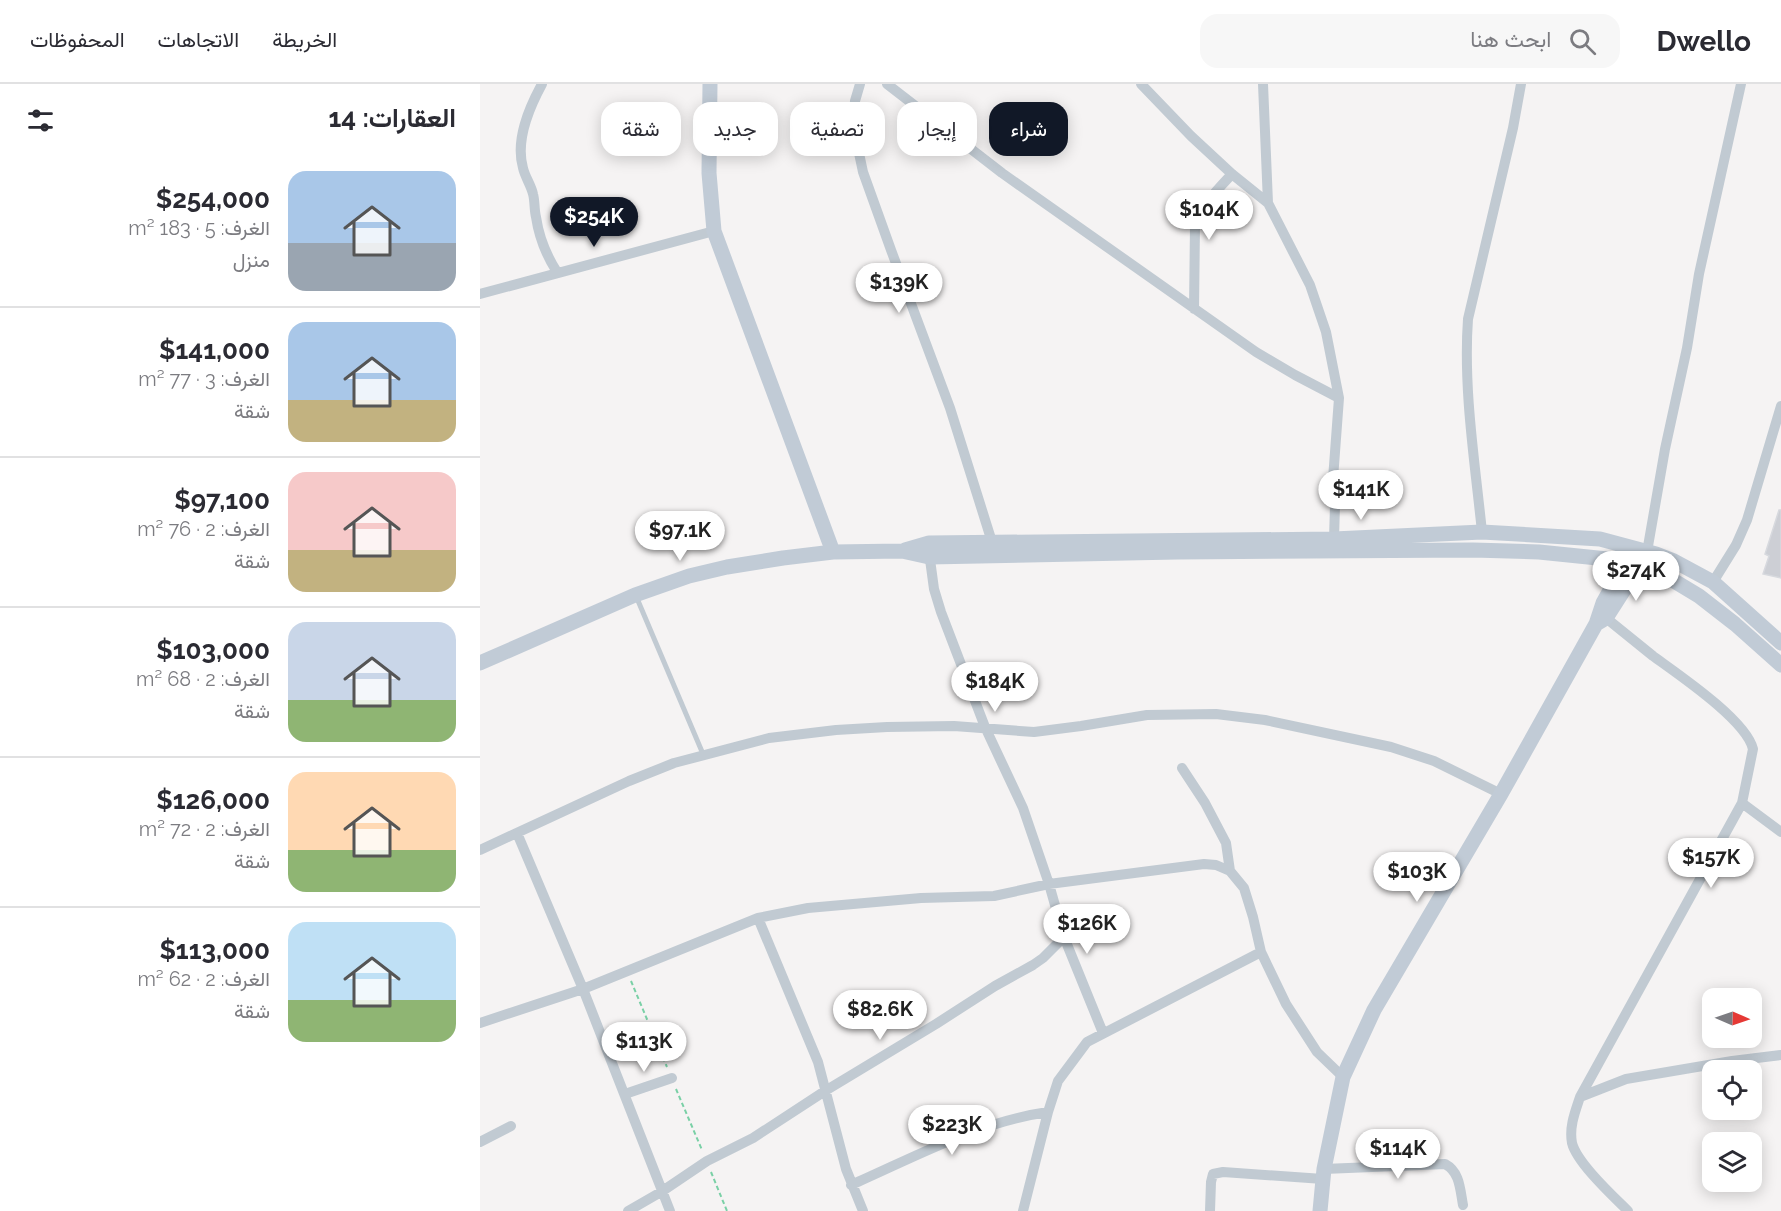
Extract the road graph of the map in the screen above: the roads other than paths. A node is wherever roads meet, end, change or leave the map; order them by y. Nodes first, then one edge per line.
1 (542, 84) edge
2 (710, 84) edge
3 (860, 84) edge
4 (887, 84) edge
5 (1141, 84) edge
6 (1263, 84) edge
7 (1521, 84) edge
8 (1741, 84) edge
9 (1232, 174) junction
10 (1268, 203) junction
11 (714, 231) junction
12 (557, 272) junction
13 (480, 294) edge
14 (1194, 309) junction
15 (1339, 398) junction
16 (1781, 406) edge
17 (1482, 532) junction
18 (1334, 539) junction
19 (992, 542) junction
20 (929, 550) junction
21 (833, 552) junction
22 (1637, 556) junction
23 (1713, 582) junction
24 (635, 595) junction
25 (1601, 621) junction
26 (1781, 643) edge
27 (480, 663) edge
28 (1781, 665) edge
29 (985, 727) junction
30 (703, 754) junction
31 (1182, 768) dead end
32 (1501, 794) junction
33 (1742, 802) junction
34 (1781, 832) edge
35 (517, 833) junction
36 (480, 850) edge
37 (1230, 871) junction
38 (1049, 884) junction
39 (758, 918) junction
40 (1064, 937) junction
41 (1261, 951) junction
42 (583, 989) junction
43 (480, 1023) edge
44 (1103, 1033) junction
45 (1781, 1055) edge
46 (1343, 1077) junction
47 (672, 1078) road end
48 (825, 1091) junction
49 (625, 1094) junction
50 (1580, 1097) junction
51 (1048, 1112) junction
52 (511, 1125) dead end
53 (480, 1142) edge
54 (1323, 1174) junction
55 (851, 1185) junction
56 (662, 1192) junction
57 (1463, 1205) dead end
58 (628, 1211) edge
59 (670, 1211) edge
60 (863, 1211) edge
61 (1023, 1211) edge
62 (1210, 1211) edge
63 (1320, 1211) edge
64 (1628, 1211) edge

1 - 12 street
2 - 11 main road
3 - 19 street
4 - 14 street
5 - 9 street
6 - 10 street
7 - 17 street
8 - 22 street
9 - 10 street
9 - 14 street
10 - 15 street
11 - 12 street
11 - 21 main road
12 - 13 street
14 - 15 street
15 - 18 street
16 - 23 street
17 - 18 main road
17 - 22 main road
18 - 19 main road
19 - 20 main road
20 - 21 main road
20 - 22 main road
20 - 29 street
21 - 24 main road
22 - 23 main road
22 - 25 main road
22 - 28 main road
23 - 26 main road
24 - 27 main road
24 - 30 lane
25 - 32 main road
25 - 33 street
29 - 30 street
29 - 32 street
29 - 38 street
30 - 35 street
31 - 37 street
32 - 46 main road
33 - 34 street
33 - 50 street
35 - 36 street
35 - 42 street
37 - 38 street
37 - 41 street
38 - 39 street
38 - 40 street
39 - 42 street
39 - 48 street
40 - 44 street
40 - 48 street
41 - 44 street
41 - 46 street
42 - 43 street
42 - 49 street
44 - 51 street
45 - 50 street
46 - 54 main road
47 - 49 street
48 - 55 street
48 - 56 street
49 - 56 street
50 - 64 street
51 - 55 street
51 - 61 street
52 - 53 street
54 - 57 street
54 - 62 street
54 - 63 main road
55 - 60 street
56 - 58 street
56 - 59 street

